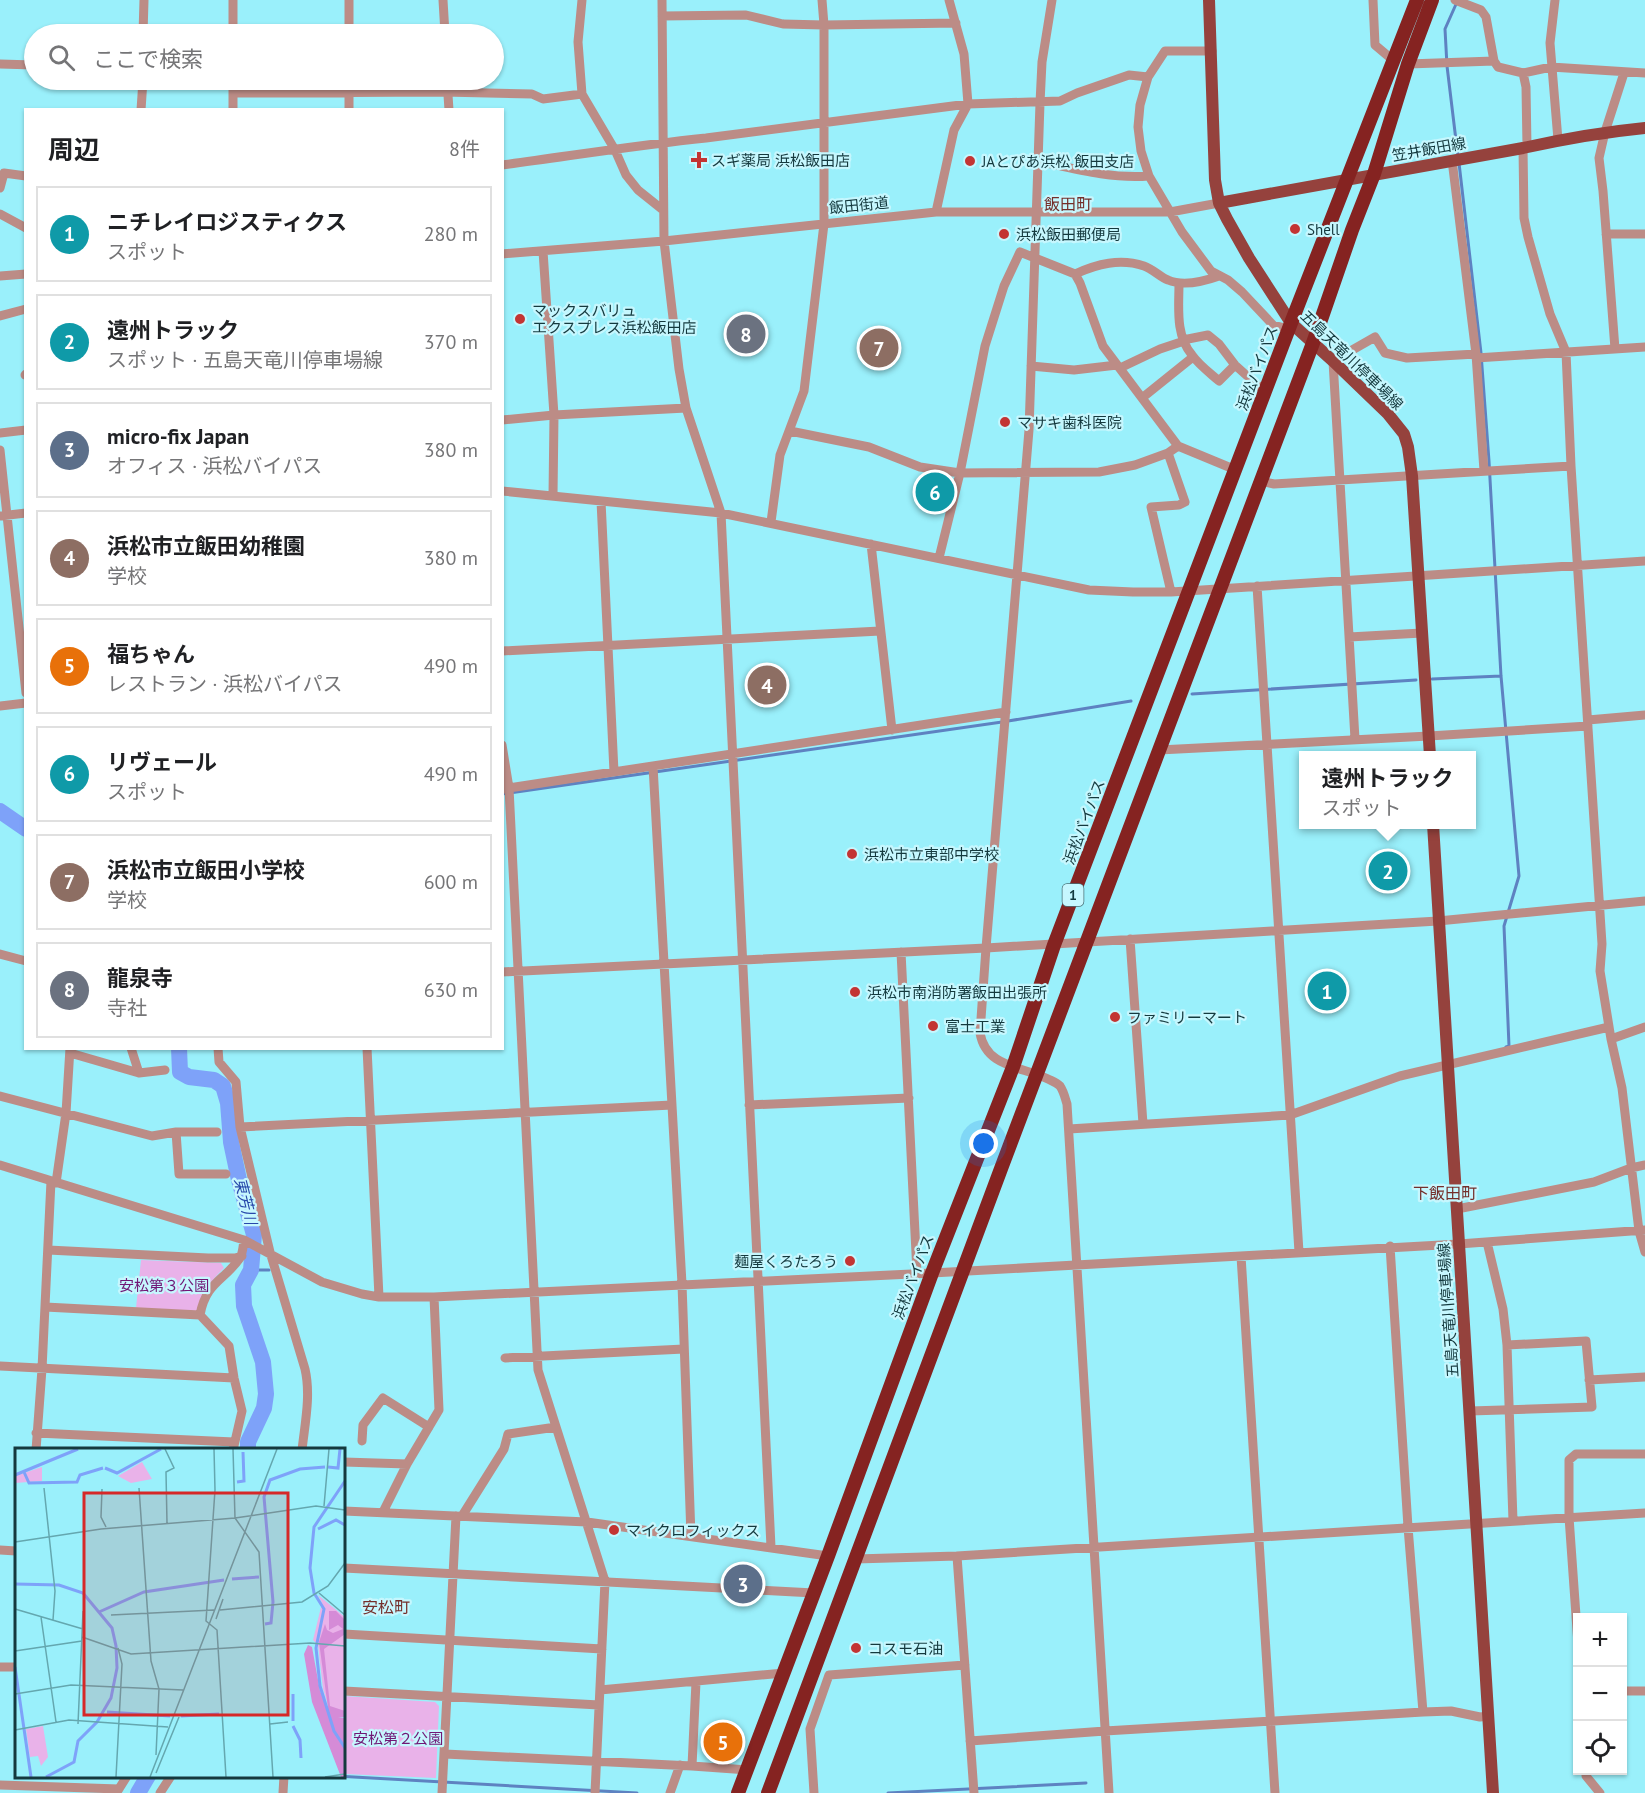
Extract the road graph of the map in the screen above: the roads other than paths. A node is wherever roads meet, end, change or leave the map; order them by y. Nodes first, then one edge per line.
1 (144, 0) edge
2 (233, 0) edge
3 (349, 0) edge
4 (443, 0) edge
5 (582, 0) edge
6 (662, 0) edge
7 (822, 0) edge
8 (949, 0) edge
9 (1052, 0) edge
10 (1209, 0) edge
11 (1373, 0) edge
12 (1417, 0) edge
13 (1432, 0) edge
14 (1455, 0) edge
15 (1555, 0) edge
16 (662, 16) junction
17 (956, 23) junction
18 (143, 24) edge
19 (233, 24) edge
20 (349, 24) edge
21 (444, 24) edge
22 (824, 25) junction
23 (1212, 51) junction
24 (1394, 61) junction
25 (1494, 61) junction
26 (0, 64) edge
27 (1408, 64) junction
28 (24, 65) edge
29 (1551, 67) junction
30 (1523, 73) junction
31 (1624, 73) junction
32 (1645, 73) edge
33 (1148, 77) junction
34 (142, 90) edge
35 (448, 90) edge
36 (233, 93) joint
37 (349, 93) junction
38 (448, 93) junction
39 (582, 94) junction
40 (1040, 103) junction
41 (968, 104) junction
42 (141, 108) edge
43 (233, 108) edge
44 (349, 108) edge
45 (449, 108) edge
46 (824, 123) junction
47 (1645, 128) edge
48 (1605, 132) junction
49 (1558, 140) junction
50 (662, 142) junction
51 (1525, 148) junction
52 (615, 150) junction
53 (1456, 160) junction
54 (1038, 161) junction
55 (504, 165) edge
56 (1374, 174) junction
57 (24, 176) edge
58 (1149, 176) junction
59 (1347, 180) junction
60 (0, 188) edge
61 (1219, 203) junction
62 (663, 210) junction
63 (1036, 211) junction
64 (936, 212) junction
65 (1170, 212) junction
66 (0, 214) edge
67 (824, 224) junction
68 (24, 227) edge
69 (1606, 234) junction
70 (1645, 234) edge
71 (664, 241) junction
72 (543, 251) junction
73 (504, 254) edge
74 (1035, 258) junction
75 (24, 274) edge
76 (1075, 274) junction
77 (0, 276) edge
78 (1220, 276) junction
79 (1179, 283) junction
80 (24, 310) edge
81 (0, 316) edge
82 (1290, 326) junction
83 (1183, 340) junction
84 (1313, 343) junction
85 (1645, 347) edge
86 (1615, 349) junction
87 (1566, 352) junction
88 (1476, 356) junction
89 (1193, 357) junction
90 (1333, 361) junction
91 (1234, 365) junction
92 (1031, 366) junction
93 (1118, 366) junction
94 (1265, 392) junction
95 (1142, 398) junction
96 (686, 408) junction
97 (554, 415) junction
98 (504, 420) edge
99 (24, 430) edge
100 (790, 431) junction
101 (0, 433) edge
102 (1178, 446) junction
103 (0, 450) edge
104 (1168, 453) junction
105 (1571, 466) junction
106 (1236, 470) junction
107 (1484, 471) junction
108 (960, 473) junction
109 (1025, 473) junction
110 (1412, 476) junction
111 (1339, 480) junction
112 (1261, 481) junction
113 (504, 491) edge
114 (553, 496) junction
115 (602, 501) junction
116 (24, 513) edge
117 (721, 513) junction
118 (3, 516) edge
119 (771, 522) junction
120 (871, 544) junction
121 (939, 558) junction
122 (1645, 561) edge
123 (1577, 565) junction
124 (1018, 576) junction
125 (1418, 576) junction
126 (1346, 581) junction
127 (1257, 586) junction
128 (1221, 588) junction
129 (1191, 590) junction
130 (1171, 591) junction
131 (880, 631) junction
132 (1422, 633) junction
133 (1349, 637) junction
134 (726, 639) junction
135 (608, 646) junction
136 (504, 651) edge
137 (24, 678) edge
138 (24, 703) edge
139 (0, 706) edge
140 (1006, 712) junction
141 (1645, 715) edge
142 (1588, 723) junction
143 (892, 730) junction
144 (1429, 736) junction
145 (1356, 739) junction
146 (1266, 745) junction
147 (1159, 750) junction
148 (1430, 751) edge
149 (731, 754) junction
150 (504, 766) edge
151 (653, 766) junction
152 (615, 772) junction
153 (506, 788) edge
154 (1433, 829) edge
155 (1645, 901) edge
156 (1598, 905) junction
157 (1438, 921) junction
158 (1277, 931) junction
159 (1130, 939) junction
160 (1088, 941) junction
161 (1054, 945) junction
162 (986, 948) junction
163 (901, 952) junction
164 (0, 954) edge
165 (24, 960) edge
166 (742, 960) junction
167 (665, 965) junction
168 (518, 971) junction
169 (504, 972) edge
170 (1609, 1027) junction
171 (1645, 1027) edge
172 (1611, 1039) junction
173 (132, 1050) edge
174 (218, 1050) edge
175 (367, 1050) edge
176 (70, 1051) edge
177 (1448, 1064) junction
178 (1012, 1067) junction
179 (165, 1070) dead end
180 (140, 1073) junction
181 (1037, 1074) junction
182 (0, 1096) edge
183 (909, 1098) junction
184 (672, 1105) junction
185 (749, 1105) junction
186 (66, 1113) junction
187 (524, 1113) junction
188 (1290, 1115) junction
189 (370, 1121) junction
190 (1143, 1124) junction
191 (240, 1127) junction
192 (1069, 1129) junction
193 (176, 1132) junction
194 (217, 1132) dead end
195 (0, 1165) edge
196 (1645, 1166) edge
197 (1631, 1168) junction
198 (226, 1174) dead end
199 (53, 1182) junction
200 (1457, 1209) junction
201 (1642, 1230) edge
202 (246, 1241) junction
203 (1487, 1242) junction
204 (1459, 1244) junction
205 (1390, 1246) junction
206 (48, 1250) junction
207 (266, 1250) junction
208 (1299, 1252) junction
209 (1645, 1252) edge
210 (242, 1256) junction
211 (1241, 1256) junction
212 (1076, 1265) junction
213 (964, 1271) junction
214 (917, 1273) junction
215 (932, 1273) junction
216 (758, 1281) junction
217 (682, 1284) junction
218 (533, 1293) junction
219 (379, 1297) junction
220 (434, 1297) junction
221 (45, 1307) junction
222 (200, 1315) junction
223 (1507, 1345) junction
224 (684, 1348) junction
225 (536, 1356) junction
226 (505, 1358) dead end
227 (0, 1366) edge
228 (42, 1369) junction
229 (1645, 1377) edge
230 (234, 1378) junction
231 (1589, 1380) junction
232 (1470, 1410) junction
233 (1509, 1410) junction
234 (429, 1427) junction
235 (556, 1427) junction
236 (36, 1433) junction
237 (362, 1441) dead end
238 (234, 1446) edge
239 (36, 1448) edge
240 (302, 1448) edge
241 (1645, 1454) edge
242 (345, 1462) edge
243 (407, 1464) junction
244 (345, 1511) edge
245 (383, 1512) junction
246 (1645, 1513) edge
247 (459, 1516) junction
248 (1569, 1517) junction
249 (1513, 1521) junction
250 (586, 1522) junction
251 (1477, 1524) junction
252 (1408, 1527) junction
253 (691, 1536) junction
254 (1260, 1537) junction
255 (1094, 1546) junction
256 (771, 1547) junction
257 (0, 1550) edge
258 (15, 1551) edge
259 (828, 1556) junction
260 (957, 1556) junction
261 (855, 1559) junction
262 (345, 1568) edge
263 (454, 1574) junction
264 (605, 1581) junction
265 (814, 1593) junction
266 (1576, 1613) edge
267 (345, 1634) edge
268 (449, 1639) junction
269 (602, 1649) junction
270 (965, 1665) junction
271 (0, 1666) edge
272 (15, 1667) edge
273 (784, 1673) junction
274 (696, 1682) junction
275 (600, 1690) junction
276 (345, 1691) edge
277 (1627, 1691) edge
278 (1645, 1691) edge
279 (447, 1697) junction
280 (599, 1705) junction
281 (1423, 1712) junction
282 (1489, 1716) junction
283 (1271, 1722) junction
284 (1105, 1731) junction
285 (970, 1742) junction
286 (445, 1754) junction
287 (596, 1761) junction
288 (680, 1765) junction
289 (692, 1766) junction
290 (748, 1770) junction
291 (1586, 1775) edge
292 (126, 1778) edge
293 (170, 1778) edge
294 (284, 1778) edge
295 (18, 1781) edge
296 (0, 1785) edge
297 (443, 1785) edge
298 (118, 1791) edge
299 (670, 1791) edge
300 (814, 1792) edge
301 (160, 1793) edge
302 (283, 1793) edge
303 (595, 1793) edge
304 (738, 1793) edge
305 (768, 1793) edge
306 (974, 1793) edge
307 (1108, 1793) edge
308 (1275, 1793) edge
309 (1493, 1793) edge
310 (1600, 1793) edge

1 - 18 street
2 - 19 street
3 - 20 street
4 - 21 street
5 - 39 street
6 - 16 street
7 - 22 street
8 - 17 street
9 - 40 street
10 - 23 main road, 五島天竜川停車場線
11 - 24 street
12 - 24 highway, 浜松バイパス / 1
13 - 27 highway, 1
14 - 25 street
15 - 29 street
16 - 22 street
16 - 50 street
17 - 22 street
17 - 41 street
22 - 46 street
23 - 33 street
23 - 61 main road, 五島天竜川停車場線
24 - 59 highway, 浜松バイパス / 1
25 - 27 street
25 - 30 street
26 - 28 street
27 - 56 highway, 1
29 - 30 street
29 - 31 street
29 - 49 street
30 - 51 street
31 - 32 street
31 - 48 street
33 - 40 street
33 - 58 street
34 - 42 street
35 - 38 street
36 - 37 street
36 - 43 street
37 - 38 street
37 - 44 street
38 - 39 street
38 - 45 street
39 - 52 street
40 - 41 street
40 - 54 street
41 - 46 street
41 - 64 street
46 - 50 street
46 - 67 street
47 - 48 main road, 笠井飯田線
48 - 49 main road, 笠井飯田線
48 - 69 street
49 - 51 main road, 笠井飯田線
50 - 52 street
50 - 62 street
51 - 53 main road, 笠井飯田線
51 - 87 street
52 - 55 street
52 - 62 street
53 - 56 main road, 笠井飯田線
53 - 88 street
54 - 58 street
54 - 63 street
56 - 59 main road, 笠井飯田線
56 - 84 highway, 1
57 - 60 street
58 - 65 street
59 - 61 main road, 笠井飯田線
59 - 82 highway, 浜松バイパス / 1
61 - 65 street, 飯田街道
61 - 82 main road, 五島天竜川停車場線
62 - 71 street
63 - 64 street, 飯田街道
63 - 65 street, 飯田街道
63 - 74 street
64 - 67 street, 飯田街道
65 - 78 street
66 - 68 street
67 - 71 street, 飯田街道
67 - 100 street
69 - 70 street
69 - 86 street
71 - 72 street, 飯田街道
71 - 96 street
72 - 73 street, 飯田街道
72 - 97 street
74 - 76 street
74 - 92 street
74 - 108 street
75 - 77 street
76 - 79 street
76 - 93 street
78 - 79 street
78 - 82 street
79 - 83 street
80 - 81 street
82 - 84 main road, 五島天竜川停車場線
82 - 94 highway, 浜松バイパス / 1
83 - 89 street
83 - 91 street
83 - 93 street
84 - 90 main road, 五島天竜川停車場線
84 - 112 highway, 1
85 - 86 street
86 - 87 street
87 - 88 street
87 - 105 street
88 - 90 street
88 - 107 street
89 - 91 street
89 - 95 street
90 - 110 main road, 五島天竜川停車場線
90 - 111 street
91 - 94 street
92 - 93 street
92 - 109 street
93 - 95 street
94 - 106 highway, 浜松バイパス / 1
95 - 102 street
96 - 97 street
96 - 117 street
97 - 98 street
97 - 114 street
99 - 101 street
100 - 108 street
100 - 119 street
102 - 104 street
102 - 106 street
103 - 118 street
104 - 109 street
104 - 130 street
105 - 107 street
105 - 123 street
106 - 129 highway, 浜松バイパス / 1
107 - 110 street
108 - 109 street
108 - 121 street
109 - 124 street
110 - 111 street
110 - 125 main road, 五島天竜川停車場線
111 - 112 street
111 - 126 street
112 - 128 highway, 1
113 - 114 street
114 - 115 street
115 - 117 street
115 - 135 street
116 - 118 street
117 - 119 street
117 - 134 street
118 - 137 street
119 - 120 street
120 - 121 street
120 - 131 street
121 - 124 street
122 - 123 street
123 - 125 street
123 - 142 street
124 - 130 street
124 - 140 street
125 - 126 street
125 - 132 main road, 五島天竜川停車場線
126 - 127 street
126 - 133 street
127 - 128 street
127 - 146 street
128 - 129 street
128 - 147 highway, 1
129 - 130 street
129 - 161 highway, 浜松バイパス / 1
131 - 134 street
131 - 143 street
132 - 133 street
132 - 144 main road, 五島天竜川停車場線
133 - 145 street
134 - 135 street
134 - 149 street
135 - 136 street
135 - 152 street
138 - 139 street
140 - 143 street
140 - 162 street
141 - 142 street
142 - 144 street
142 - 156 street
143 - 149 street
144 - 145 street
144 - 148 main road, 五島天竜川停車場線
145 - 146 street
146 - 147 street
146 - 158 street
147 - 160 highway, 1
149 - 151 street
149 - 166 street
150 - 153 street
151 - 152 street
151 - 167 street
152 - 153 street
153 - 168 street
154 - 157 main road, 五島天竜川停車場線
155 - 156 street
156 - 157 street
156 - 170 street
157 - 158 street
157 - 177 main road, 五島天竜川停車場線
158 - 159 street
158 - 188 street
159 - 160 street
159 - 190 street
160 - 161 street
160 - 181 highway, 1
161 - 162 street
161 - 178 highway, 浜松バイパス / 1
162 - 163 street
162 - 178 street
163 - 166 street
163 - 183 street
164 - 165 street
166 - 167 street
166 - 185 street
167 - 168 street
167 - 184 street
168 - 169 street
168 - 187 street
170 - 172 street
170 - 177 street
171 - 172 street
172 - 197 street
173 - 180 street
174 - 191 street
175 - 189 street
176 - 180 street
176 - 186 street
177 - 188 street
177 - 200 main road, 五島天竜川停車場線
178 - 181 street
178 - 215 highway, 浜松バイパス / 1
179 - 180 street
181 - 192 street
181 - 213 highway, 1
182 - 186 street
183 - 185 street
183 - 214 street
184 - 187 street
184 - 217 street
185 - 216 street
186 - 193 street
186 - 199 street
187 - 189 street
187 - 218 street
188 - 190 street
188 - 208 street
189 - 191 street
189 - 219 street
190 - 192 street
191 - 207 street
192 - 212 street
193 - 194 street
193 - 198 street
195 - 199 street
196 - 197 street
197 - 200 street
197 - 201 street
199 - 202 street
199 - 206 street
200 - 204 main road, 五島天竜川停車場線
201 - 203 street
201 - 209 street
202 - 207 street
202 - 210 street
203 - 204 street
203 - 223 street
204 - 205 street
204 - 232 main road, 五島天竜川停車場線
205 - 208 street
205 - 252 street
206 - 210 street
206 - 221 street
207 - 219 street
207 - 240 street
208 - 211 street
210 - 222 street
211 - 212 street
211 - 254 street
212 - 213 street
212 - 255 street
213 - 215 street
213 - 261 highway, 1
214 - 215 street
214 - 216 street
215 - 259 highway, 浜松バイパス / 1
216 - 217 street
216 - 256 street
217 - 218 street
217 - 224 street
218 - 220 street
218 - 225 street
219 - 220 street
220 - 234 street
221 - 222 street
221 - 228 street
222 - 230 street
223 - 231 street
223 - 233 street
224 - 225 street
224 - 253 street
225 - 226 street
225 - 235 street
227 - 228 street
228 - 230 street
228 - 236 street
229 - 231 street
230 - 238 street
231 - 233 street
232 - 233 street
232 - 251 main road, 五島天竜川停車場線
233 - 249 street
234 - 237 street
234 - 243 street
235 - 247 street
235 - 250 street
236 - 238 street
236 - 239 street
241 - 248 street
242 - 243 street
243 - 245 street
244 - 245 street
245 - 247 street
246 - 248 street
247 - 250 street
247 - 263 street
248 - 249 street
248 - 266 street
249 - 251 street
250 - 253 street
250 - 264 street
251 - 252 street
251 - 282 main road, 五島天竜川停車場線
252 - 254 street
252 - 281 street
253 - 256 street
254 - 255 street
254 - 283 street
255 - 260 street
255 - 284 street
256 - 259 street
257 - 258 street
259 - 265 highway, 浜松バイパス / 1
260 - 261 street
260 - 270 street
261 - 305 highway, 1
262 - 263 street
263 - 264 street
263 - 268 street
264 - 265 street
264 - 269 street
265 - 273 highway, 浜松バイパス / 1
267 - 268 street
268 - 269 street
268 - 279 street
269 - 275 street
270 - 285 street
270 - 300 street
271 - 272 street
273 - 274 street
273 - 290 highway, 浜松バイパス / 1
274 - 275 street
274 - 289 street
275 - 280 street
276 - 279 street
277 - 278 street
279 - 280 street
279 - 286 street
280 - 287 street
281 - 282 street
281 - 283 street
282 - 309 main road, 五島天竜川停車場線
283 - 284 street
283 - 308 street
284 - 285 street
284 - 307 street
285 - 306 street
286 - 287 street
286 - 297 street
287 - 288 street
287 - 303 street
288 - 289 street
288 - 299 street
289 - 290 street
290 - 304 highway, 浜松バイパス / 1
291 - 310 street
292 - 298 street
293 - 301 street
294 - 302 street
295 - 296 street
295 - 298 street

